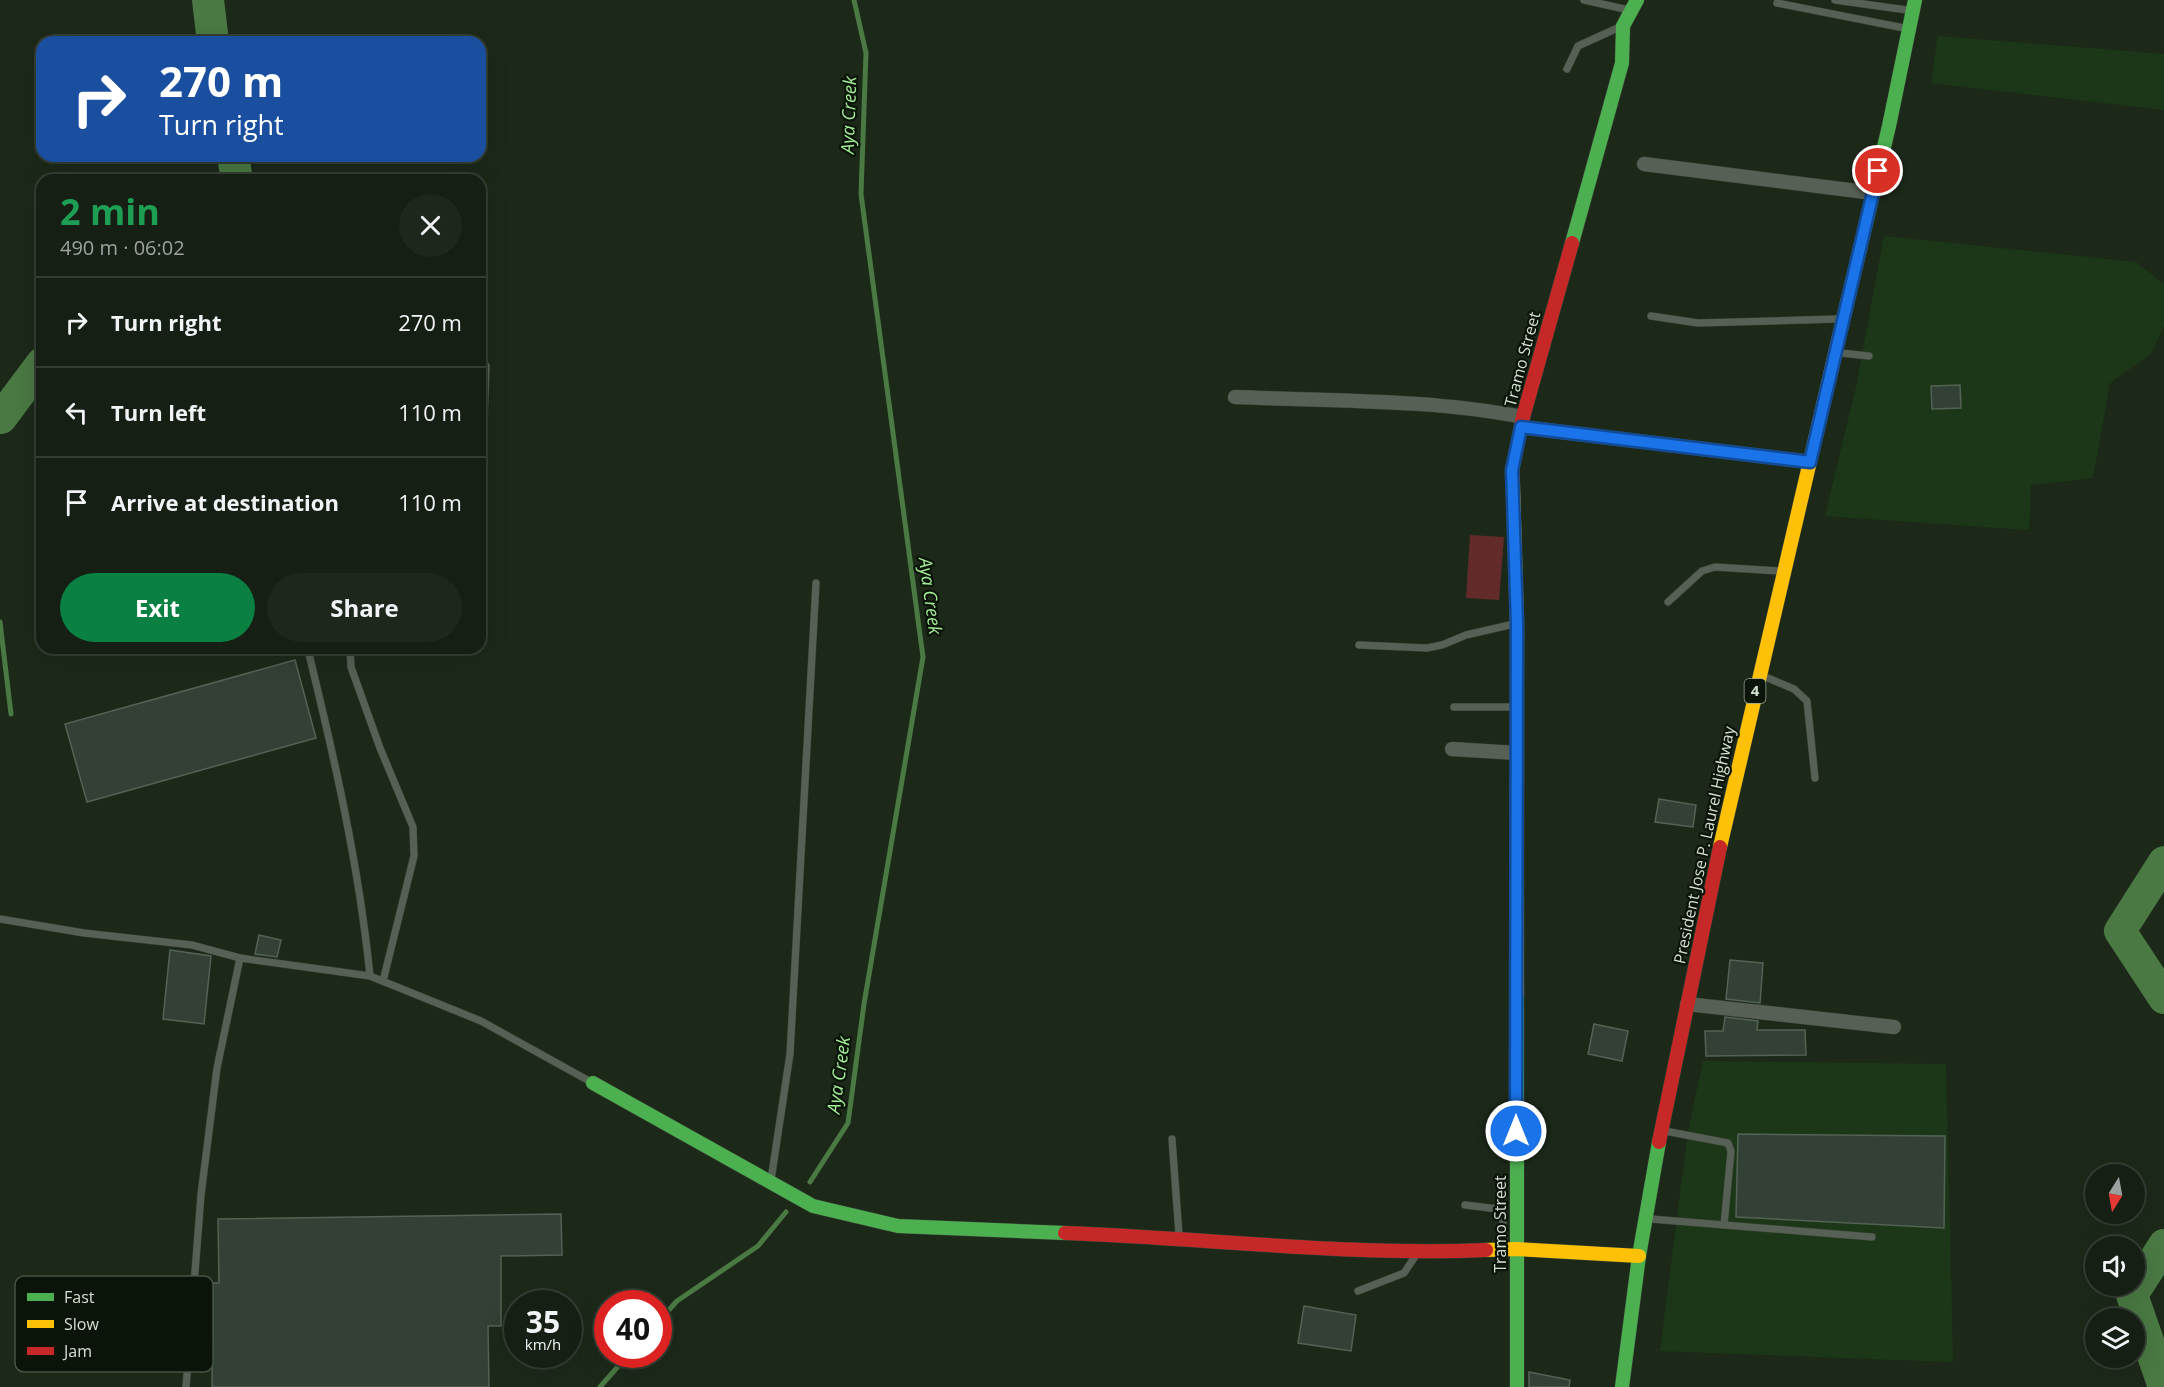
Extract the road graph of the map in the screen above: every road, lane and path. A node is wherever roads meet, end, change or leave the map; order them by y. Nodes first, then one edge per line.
1 (1584, 0) edge
2 (1835, 0) edge
3 (1777, 3) dead end
4 (1635, 5) edge
5 (1914, 5) edge
6 (1623, 26) junction
7 (1910, 29) junction
8 (1567, 69) dead end
9 (1644, 164) dead end
10 (1873, 193) junction
11 (1651, 316) dead end
12 (1843, 318) junction
13 (1836, 352) junction
14 (1869, 356) dead end
15 (1235, 396) dead end
16 (1522, 422) junction
17 (1810, 462) junction
18 (1785, 571) junction
19 (816, 583) dead end
20 (1668, 602) dead end
21 (1517, 623) junction
22 (1359, 645) dead end
23 (309, 654) edge
24 (350, 654) edge
25 (1759, 675) junction
26 (1454, 706) dead end
27 (1517, 707) junction
28 (1452, 749) dead end
29 (1517, 753) junction
30 (1815, 778) dead end
31 (0, 920) edge
32 (240, 958) junction
33 (370, 976) junction
34 (383, 981) junction
35 (1687, 1004) junction
36 (1894, 1027) dead end
37 (593, 1083) joint
38 (1661, 1131) junction
39 (1172, 1139) dead end
40 (770, 1183) junction
41 (1465, 1205) dead end
42 (1645, 1218) junction
43 (1724, 1225) junction
44 (1179, 1237) junction
45 (1872, 1237) dead end
46 (1511, 1249) junction
47 (1417, 1253) junction
48 (1639, 1256) junction
49 (195, 1276) edge
50 (1358, 1292) dead end
51 (187, 1372) edge
52 (186, 1387) edge
53 (1517, 1387) edge
54 (1622, 1387) edge

1 - 4 lane
2 - 5 lane
3 - 7 lane
4 - 6 main road, Tramo Street
5 - 7 main road, President Jose P. Laurel Highway / 4
6 - 8 lane
6 - 16 main road, Tramo Street
7 - 10 main road, President Jose P. Laurel Highway / 4
9 - 10 street
10 - 12 main road, President Jose P. Laurel Highway / 4
11 - 12 lane
12 - 13 main road, President Jose P. Laurel Highway / 4
13 - 14 lane
13 - 17 main road, President Jose P. Laurel Highway / 4
15 - 16 street
16 - 17 street
16 - 21 main road, Tramo Street
17 - 18 main road, President Jose P. Laurel Highway / 4
18 - 20 lane
18 - 25 main road, President Jose P. Laurel Highway / 4
19 - 40 lane
21 - 22 lane
21 - 27 main road, Tramo Street
23 - 33 lane
24 - 34 lane
25 - 30 lane
25 - 35 main road, President Jose P. Laurel Highway / 4
26 - 27 lane
27 - 29 main road, Tramo Street
28 - 29 street
29 - 46 main road, Tramo Street
31 - 32 lane
32 - 33 lane
32 - 49 lane
33 - 34 lane
34 - 37 lane
35 - 36 street
35 - 38 main road, President Jose P. Laurel Highway / 4
37 - 40 main road
38 - 42 main road, President Jose P. Laurel Highway / 4
38 - 43 lane
39 - 44 lane
40 - 44 main road
41 - 46 lane
42 - 43 lane
42 - 48 main road, President Jose P. Laurel Highway / 4
43 - 45 lane
44 - 47 main road
46 - 47 main road
46 - 48 main road
46 - 53 main road, Tramo Street
47 - 50 lane
48 - 54 main road, President Jose P. Laurel Highway / 4
51 - 52 lane

